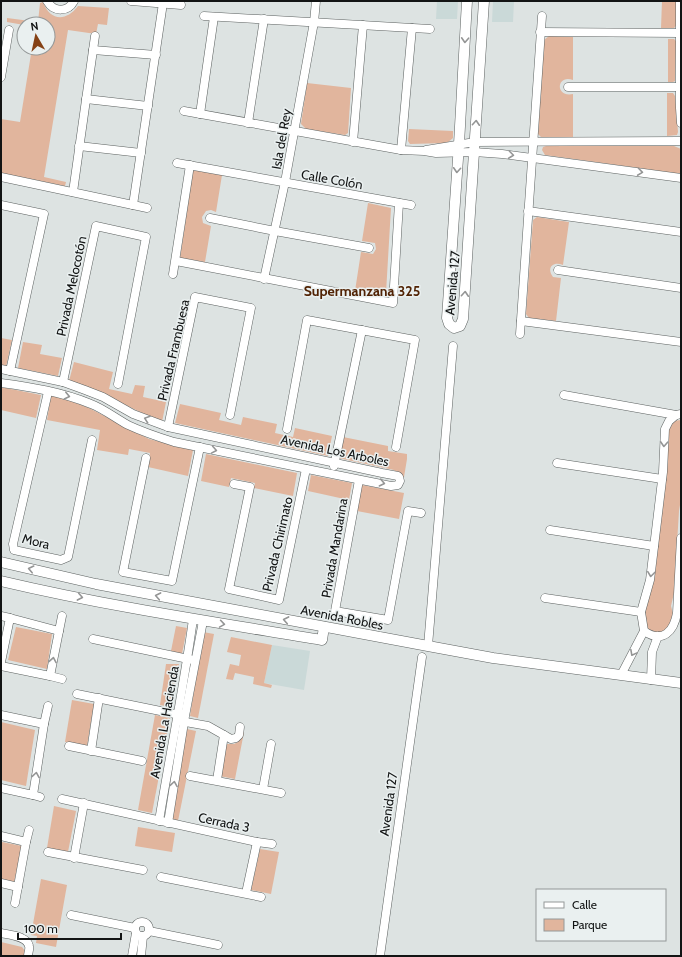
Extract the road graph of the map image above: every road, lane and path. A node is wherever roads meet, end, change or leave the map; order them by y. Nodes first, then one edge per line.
1 (47, 1) edge
2 (74, 1) edge
3 (131, 1) edge
4 (316, 1) edge
5 (467, 1) edge
6 (484, 1) edge
7 (680, 1) edge
8 (163, 3) junction
9 (181, 5) dead end
10 (204, 16) dead end
11 (542, 16) dead end
12 (214, 17) junction
13 (264, 19) junction
14 (314, 22) junction
15 (363, 25) junction
16 (412, 28) junction
17 (430, 29) dead end
18 (9, 30) dead end
19 (540, 32) junction
20 (680, 34) junction
21 (95, 36) dead end
22 (3, 44) edge
23 (93, 50) junction
24 (156, 55) junction
25 (1, 77) edge
26 (568, 87) dead end
27 (680, 87) edge
28 (86, 99) junction
29 (148, 106) junction
30 (184, 111) dead end
31 (200, 114) junction
32 (248, 123) junction
33 (681, 123) edge
34 (294, 131) junction
35 (533, 141) junction
36 (681, 141) edge
37 (353, 142) junction
38 (79, 146) junction
39 (475, 147) junction
40 (459, 148) junction
41 (401, 150) junction
42 (141, 153) junction
43 (532, 157) junction
44 (177, 163) dead end
45 (190, 165) junction
46 (1, 177) edge
47 (681, 178) edge
48 (285, 182) junction
49 (73, 192) junction
50 (398, 203) junction
51 (1, 205) edge
52 (133, 205) junction
53 (411, 205) dead end
54 (147, 208) dead end
55 (528, 212) junction
56 (210, 218) dead end
57 (275, 231) junction
58 (681, 232) edge
59 (369, 248) dead end
60 (176, 261) junction
61 (558, 270) dead end
62 (173, 274) dead end
63 (264, 279) junction
64 (681, 288) edge
65 (521, 321) junction
66 (362, 330) junction
67 (520, 334) dead end
68 (681, 342) edge
69 (453, 346) dead end
70 (1, 369) edge
71 (10, 371) junction
72 (32, 376) junction
73 (63, 382) junction
74 (1, 383) edge
75 (118, 384) dead end
76 (30, 387) junction
77 (48, 392) junction
78 (564, 395) dead end
79 (133, 414) junction
80 (678, 414) edge
81 (230, 415) dead end
82 (127, 424) junction
83 (168, 427) junction
84 (286, 429) dead end
85 (92, 440) dead end
86 (234, 441) junction
87 (200, 447) junction
88 (396, 447) dead end
89 (231, 453) junction
90 (146, 458) dead end
91 (335, 462) junction
92 (557, 463) dead end
93 (306, 469) junction
94 (332, 474) junction
95 (662, 479) junction
96 (359, 480) junction
97 (234, 484) dead end
98 (421, 513) dead end
99 (550, 530) dead end
100 (681, 542) edge
101 (654, 546) junction
102 (1, 562) edge
103 (1, 581) edge
104 (545, 598) dead end
105 (641, 612) junction
106 (679, 613) edge
107 (1, 616) edge
108 (62, 616) dead end
109 (10, 618) junction
110 (193, 619) junction
111 (204, 620) junction
112 (324, 627) junction
113 (58, 631) junction
114 (644, 631) junction
115 (658, 636) junction
116 (94, 639) dead end
117 (428, 646) junction
118 (422, 657) dead end
119 (187, 659) junction
120 (196, 661) junction
121 (1, 662) edge
122 (1, 666) edge
123 (621, 675) junction
124 (50, 676) junction
125 (62, 679) dead end
126 (651, 680) junction
127 (681, 683) edge
128 (77, 694) dead end
129 (99, 698) junction
130 (48, 706) dead end
131 (1, 715) edge
132 (176, 718) junction
133 (185, 719) junction
134 (44, 724) junction
135 (240, 727) dead end
136 (224, 735) junction
137 (271, 744) dead end
138 (69, 746) dead end
139 (91, 751) junction
140 (142, 761) dead end
141 (190, 776) dead end
142 (217, 780) junction
143 (1, 788) edge
144 (263, 789) junction
145 (281, 793) dead end
146 (62, 799) dead end
147 (84, 803) junction
148 (159, 821) junction
149 (168, 823) junction
150 (29, 830) dead end
151 (1, 836) edge
152 (26, 842) junction
153 (257, 842) junction
154 (272, 844) dead end
155 (48, 852) dead end
156 (74, 858) junction
157 (143, 870) dead end
158 (161, 877) dead end
159 (1, 883) edge
160 (18, 887) junction
161 (246, 893) junction
162 (261, 897) dead end
163 (15, 903) dead end
164 (71, 915) dead end
165 (141, 932) junction
166 (1, 933) edge
167 (218, 945) dead end
168 (28, 956) edge
169 (132, 956) edge
170 (141, 956) edge
171 (380, 956) edge

1 - 2 street
3 - 8 street
4 - 14 street, Isla del Rey
5 -> 40 main road, Avenida 127
39 -> 6 main road, Avenida 127
7 - 20 street
8 - 9 street
8 - 24 street
10 - 12 street
11 - 19 street
12 - 13 street
12 - 31 street
13 - 14 street
13 - 32 street
14 - 15 street
14 - 34 street, Isla del Rey
15 - 16 street
15 - 37 street
16 - 17 street
16 - 41 street
18 - 22 street
19 - 20 street
19 - 35 street
20 - 27 street
21 - 23 street
22 - 25 street
23 - 24 street
23 - 28 street
24 - 29 street
26 - 27 street
27 - 33 street
28 - 29 street
28 - 38 street
29 - 42 street
30 - 31 street
31 - 32 street
32 - 34 street
34 - 37 street
34 - 48 street, Isla del Rey
35 - 36 street
35 - 39 street
35 - 43 street
37 - 41 street
38 - 42 street
38 - 49 street
39 - 40 street
40 -> 39 main road, Avenida 127
39 -> 43 street
40 - 41 street
42 - 52 street
43 -> 47 street
43 - 55 street
44 - 45 street, Calle Colón
45 - 48 street, Calle Colón
45 - 60 street
46 - 49 street
48 - 50 street, Calle Colón
48 - 57 street, Isla del Rey
49 - 52 street
50 - 53 street, Calle Colón
50 - 63 street
51 - 71 street
52 - 54 street
55 - 58 street
55 - 65 street
56 - 57 street
57 - 59 street
57 - 63 street, Isla del Rey
60 - 62 street
60 - 63 street
61 - 64 street
65 - 67 street
65 - 68 street
66 - 84 street
66 - 88 street
66 - 91 street
69 - 117 street
70 - 71 street, Avenida Los Arboles
71 - 72 street, Avenida Los Arboles
72 - 73 street, Avenida Los Arboles
72 - 76 street
73 - 75 street, Privada Melocotón
73 - 79 street, Avenida Los Arboles
74 - 76 street, Avenida Los Arboles
76 - 77 street, Avenida Los Arboles
77 -> 82 street, Avenida Los Arboles
77 - 85 street, Mora
78 - 80 street
79 - 82 street
83 -> 79 street, Avenida Los Arboles
80 -> 95 street
81 - 83 street, Privada Frambuesa
82 - 87 street, Avenida Los Arboles
83 - 86 street, Avenida Los Arboles
86 - 89 street
86 - 91 street, Avenida Los Arboles
87 -> 89 street, Avenida Los Arboles
87 - 90 street
89 - 93 street, Avenida Los Arboles
91 - 94 street
96 -> 91 street, Avenida Los Arboles
92 - 95 street
93 - 94 street, Avenida Los Arboles
93 - 97 street, Privada Chirimato
94 - 96 street, Avenida Los Arboles
95 - 101 street
96 - 98 street, Privada Mandarina
99 - 101 street
100 - 106 street
101 -> 105 street
112 -> 102 main road, Avenida Robles
103 -> 110 main road, Avenida Robles
104 - 105 street
105 - 114 street
106 - 115 street
107 - 109 street
108 - 113 street
109 - 113 street
109 - 121 street
110 - 111 main road, Avenida Robles
110 - 119 street, Avenida La Hacienda
111 -> 112 main road, Avenida Robles
111 - 120 street
112 - 117 main road, Avenida Robles
124 -> 113 street
114 - 115 street
114 -> 123 street
115 - 126 street
116 - 119 street
117 - 123 main road, Avenida Robles
118 - 171 street, Avenida 127
119 - 120 street
119 - 132 street, Avenida La Hacienda
120 - 133 street
122 - 124 street
123 - 126 main road, Avenida Robles
124 - 125 street
126 - 127 main road, Avenida Robles
128 - 129 street
129 - 132 street
129 - 139 street
130 - 134 street
131 - 134 street
132 - 133 street
132 - 148 street, Avenida La Hacienda
133 - 136 street
149 -> 133 street
143 -> 134 street
135 - 136 street
136 - 142 street
137 - 144 street
138 - 139 street
139 - 140 street
141 - 142 street
142 - 144 street
144 - 145 street
146 - 147 street
147 - 148 street
147 - 156 street
148 - 149 street
149 - 153 street, Cerrada 3
150 - 152 street
151 - 152 street
152 - 160 street
153 - 154 street
153 - 161 street, Cerrada 3
155 - 156 street
156 - 157 street
158 - 161 street
159 - 160 street
160 - 163 street
161 - 162 street
164 - 165 street
165 - 167 street
165 - 169 street
165 - 170 street
166 - 168 street

